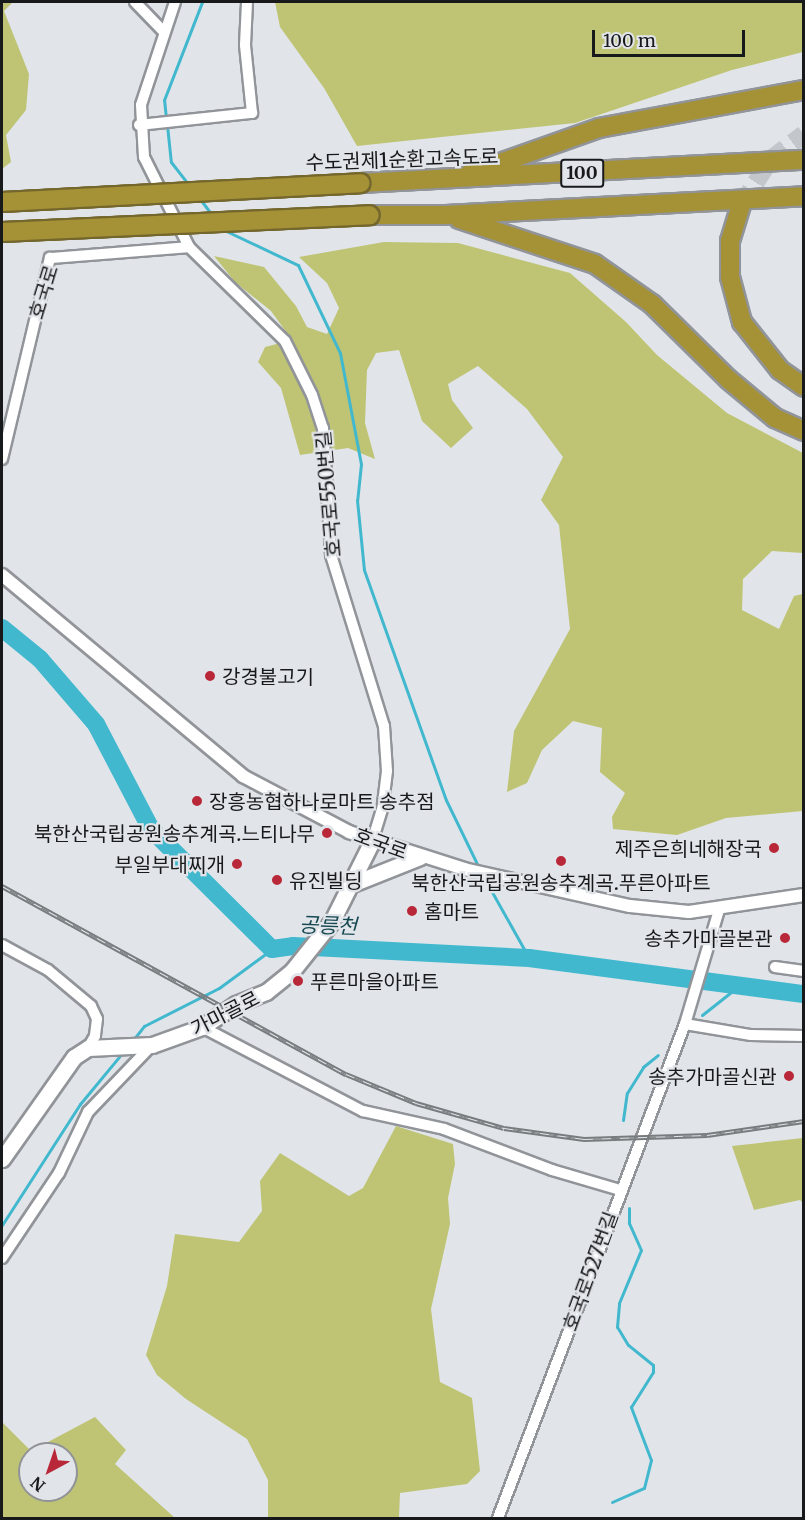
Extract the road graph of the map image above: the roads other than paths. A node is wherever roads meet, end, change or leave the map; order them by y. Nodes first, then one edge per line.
1 (135, 2) edge
2 (175, 2) edge
3 (247, 2) edge
4 (162, 30) junction
5 (804, 90) edge
6 (139, 125) junction
7 (804, 160) edge
8 (450, 181) junction
9 (804, 196) edge
10 (2, 202) edge
11 (741, 205) tunnel mouth
12 (446, 215) junction
13 (2, 232) edge
14 (189, 247) junction
15 (804, 387) edge
16 (804, 431) edge
17 (2, 459) edge
18 (2, 575) edge
19 (372, 841) junction
20 (420, 857) junction
21 (352, 884) junction
22 (804, 895) edge
23 (719, 910) junction
24 (2, 945) edge
25 (775, 967) dead end
26 (804, 971) edge
27 (685, 1024) junction
28 (202, 1027) junction
29 (804, 1036) edge
30 (152, 1045) junction
31 (92, 1048) junction
32 (2, 1159) edge
33 (620, 1190) junction
34 (2, 1258) edge
35 (498, 1518) edge

1 - 4 street
2 - 4 street, 호국로550번길
3 - 6 street
4 - 6 street, 호국로550번길
5 - 8 highway
6 - 14 street, 호국로550번길
7 - 8 highway, 수도권제1순환고속도로 / 100
8 - 10 highway, 수도권제1순환고속도로 / 100, bridge
9 - 12 highway, 100
11 - 15 highway
12 - 13 highway, 100, bridge
12 - 16 highway
14 - 17 street, 호국로
14 - 19 street, 호국로550번길
18 - 19 street, 호국로
19 - 20 street, 호국로
19 - 21 main road
20 - 21 main road
20 - 23 street, 호국로
21 - 28 main road, 가마골로
22 - 23 street, 호국로
23 - 27 street, 호국로527번길
24 - 31 street
25 - 26 street
27 - 29 street
27 - 33 street, 호국로527번길
28 - 30 main road, 가마골로
28 - 33 street
30 - 31 main road, 가마골로
30 - 34 street
31 - 32 main road
33 - 35 street, 호국로527번길

